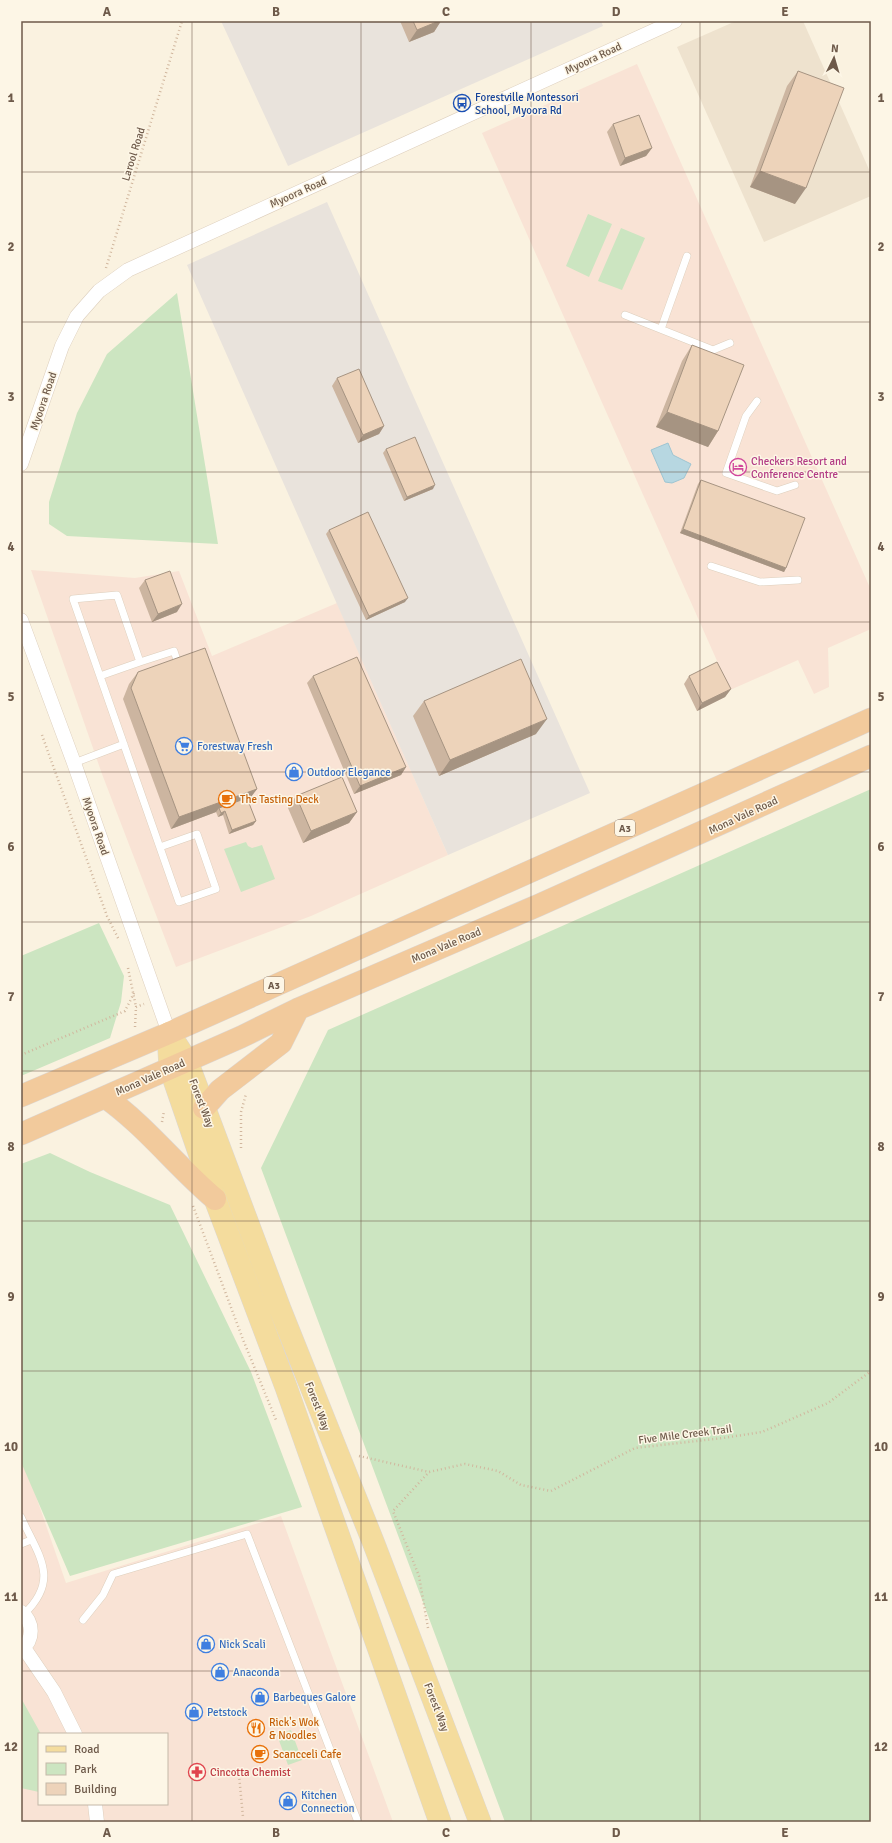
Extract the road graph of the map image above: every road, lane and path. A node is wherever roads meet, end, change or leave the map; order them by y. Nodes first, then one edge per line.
1 (182, 21) edge
2 (675, 21) edge
3 (687, 256) dead end
4 (99, 291) junction
5 (625, 315) dead end
6 (661, 329) junction
7 (730, 343) dead end
8 (757, 401) dead end
9 (21, 464) edge
10 (795, 485) dead end
11 (711, 566) dead end
12 (798, 580) dead end
13 (21, 620) edge
14 (140, 662) junction
15 (179, 666) edge
16 (100, 676) junction
17 (871, 718) edge
18 (42, 735) dead end
19 (124, 744) junction
20 (871, 756) edge
21 (74, 763) junction
22 (160, 847) junction
23 (122, 946) dead end
24 (127, 964) dead end
25 (134, 992) junction
26 (144, 1004) dead end
27 (136, 1006) junction
28 (298, 1008) junction
29 (136, 1030) dead end
30 (169, 1032) junction
31 (21, 1055) edge
32 (178, 1064) junction
33 (246, 1092) dead end
34 (21, 1096) edge
35 (105, 1097) junction
36 (163, 1105) dead end
37 (204, 1108) junction
38 (161, 1126) dead end
39 (21, 1134) edge
40 (242, 1154) dead end
41 (215, 1199) junction
42 (190, 1200) dead end
43 (871, 1371) edge
44 (279, 1427) dead end
45 (335, 1450) junction
46 (429, 1472) junction
47 (21, 1517) edge
48 (31, 1540) junction
49 (21, 1544) edge
50 (22, 1613) edge
51 (82, 1620) dead end
52 (428, 1632) dead end
53 (23, 1649) edge
54 (74, 1733) edge
55 (240, 1775) dead end
56 (95, 1805) edge
57 (243, 1817) dead end
58 (97, 1822) edge
59 (358, 1822) edge
60 (440, 1822) edge
61 (480, 1822) edge

1 - 4 path, Larool Road
2 - 4 street, Myoora Road
3 - 6 lane
4 - 9 street, Myoora Road
5 - 6 lane
6 - 7 lane
8 - 10 lane
11 - 12 lane
13 - 21 street, Myoora Road
14 - 15 lane
14 - 16 lane
14 - 16 lane
16 - 19 lane
17 - 30 highway, A3
18 - 23 path
19 - 21 lane
19 - 22 lane
20 - 28 highway, Mona Vale Road
21 - 30 street, Myoora Road
22 - 22 lane
24 - 25 path
25 - 27 path
25 - 31 path
26 - 27 path
27 - 29 path
28 - 32 highway, Mona Vale Road
28 - 37 highway
30 - 32 main road, Forest Way
30 - 34 highway, A3
32 - 35 highway, Mona Vale Road
32 - 37 main road, Forest Way
32 - 41 main road, Forest Way
33 - 40 path
35 - 39 highway, Mona Vale Road
35 - 41 highway
36 - 38 path
37 - 45 main road, Forest Way
41 - 60 main road, Forest Way
42 - 44 path
43 - 46 path, Five Mile Creek Trail
45 - 46 path, Five Mile Creek Trail
45 - 61 main road, Forest Way
46 - 52 path
47 - 48 lane
48 - 49 lane
48 - 50 lane
50 - 53 street
51 - 59 lane
53 - 54 street
55 - 57 path
56 - 58 street

